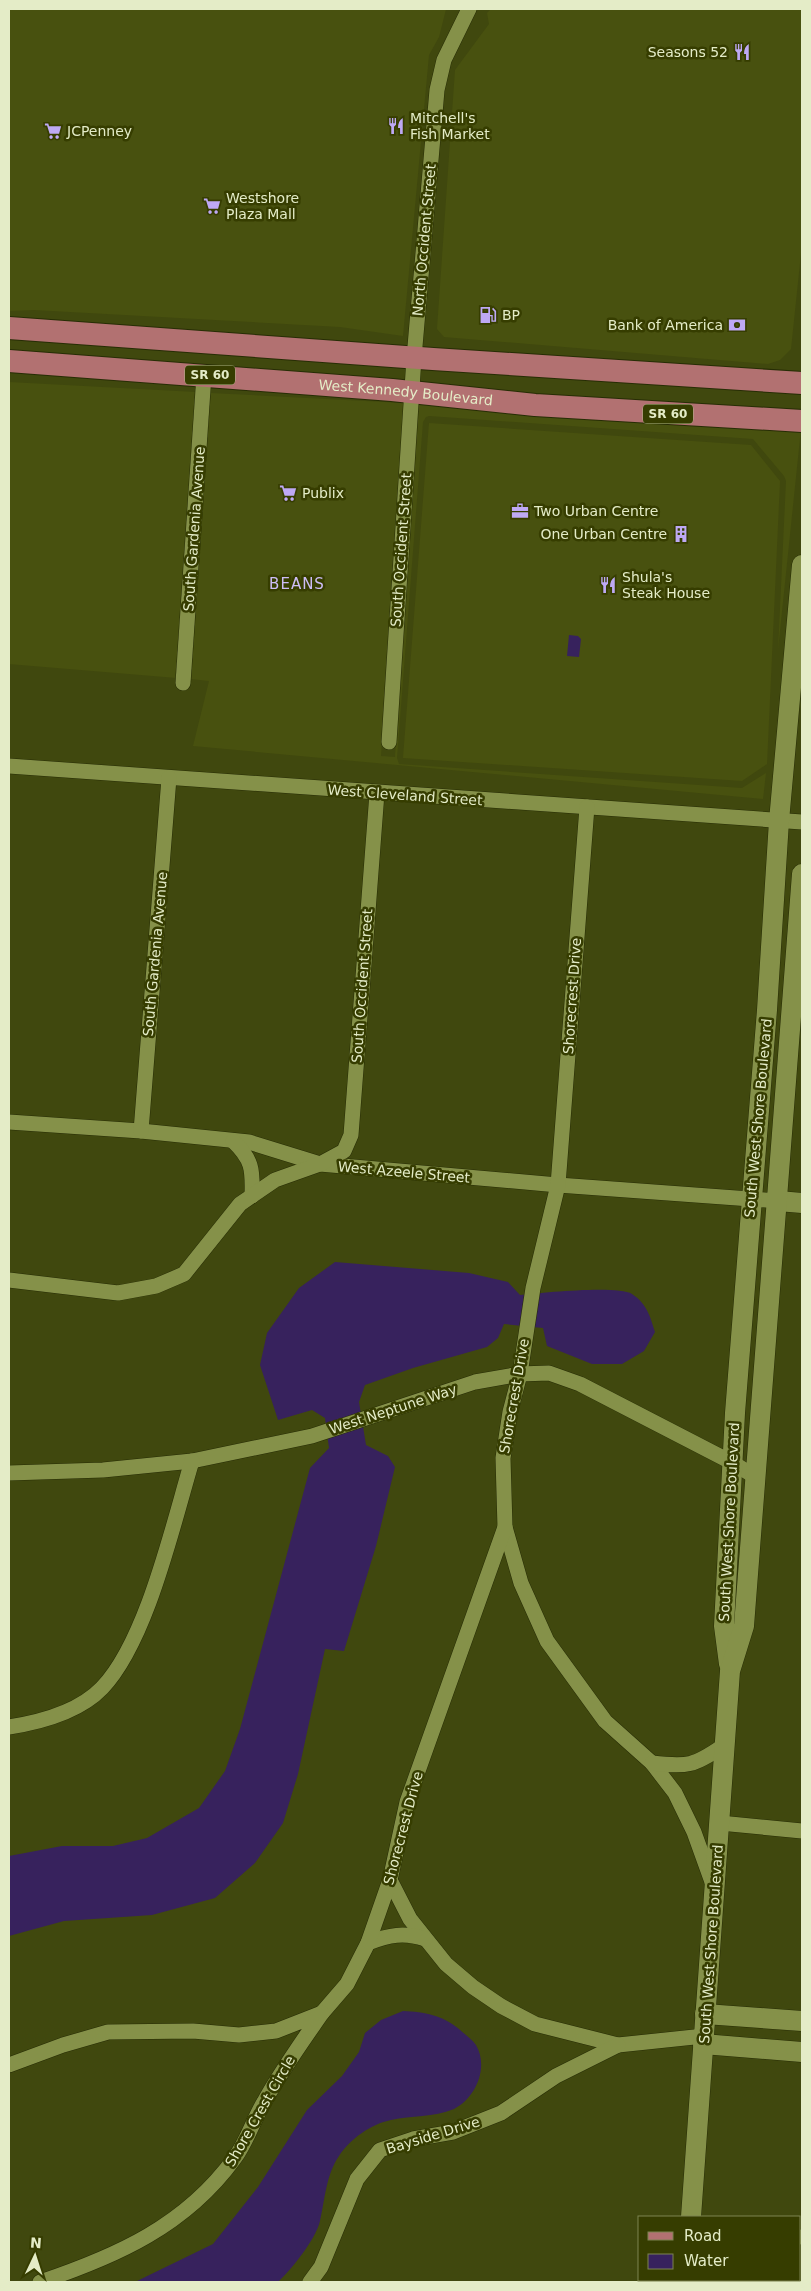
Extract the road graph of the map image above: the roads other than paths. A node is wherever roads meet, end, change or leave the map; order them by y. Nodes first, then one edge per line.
1 (469, 9) edge
2 (9, 328) edge
3 (45, 331) junction
4 (207, 343) junction
5 (9, 349) edge
6 (414, 358) junction
7 (9, 361) edge
8 (204, 375) junction
9 (802, 383) edge
10 (412, 392) junction
11 (802, 421) edge
12 (802, 564) edge
13 (183, 683) dead end
14 (389, 742) dead end
15 (9, 766) edge
16 (170, 778) junction
17 (377, 793) junction
18 (586, 807) junction
19 (779, 821) junction
20 (802, 822) edge
21 (802, 874) edge
22 (9, 1122) edge
23 (140, 1131) junction
24 (233, 1141) junction
25 (320, 1164) junction
26 (558, 1185) junction
27 (252, 1196) junction
28 (752, 1199) junction
29 (778, 1202) junction
30 (802, 1203) edge
31 (9, 1280) edge
32 (520, 1374) junction
33 (192, 1461) junction
34 (734, 1463) junction
35 (9, 1473) edge
36 (754, 1476) junction
37 (505, 1527) junction
38 (730, 1671) junction
39 (9, 1728) edge
40 (723, 1746) junction
41 (652, 1763) junction
42 (720, 1823) junction
43 (802, 1831) edge
44 (390, 1880) junction
45 (716, 1891) junction
46 (425, 1939) junction
47 (368, 1943) junction
48 (322, 2013) junction
49 (706, 2014) junction
50 (802, 2021) edge
51 (703, 2040) junction
52 (618, 2045) junction
53 (802, 2052) edge
54 (9, 2065) edge
55 (691, 2216) edge
56 (40, 2282) edge
57 (310, 2282) edge

1 - 6 street, North Occident Street
2 - 3 main road, SR 60
3 - 4 main road, SR 60
3 - 5 main road
4 - 6 main road, SR 60
4 - 8 main road
6 - 9 main road, SR 60
6 - 10 street, South Occident Street
7 - 8 main road, West Kennedy Boulevard / SR 60
8 - 10 main road, West Kennedy Boulevard / SR 60
8 - 13 street, South Gardenia Avenue
10 - 11 main road, West Kennedy Boulevard / SR 60
10 - 14 street, South Occident Street
12 - 19 street, South West Shore Boulevard
15 - 16 street, West Cleveland Street
16 - 17 street, West Cleveland Street
16 - 23 street, South Gardenia Avenue
17 - 18 street, West Cleveland Street
17 - 25 street, South Occident Street
18 - 19 street, West Cleveland Street
18 - 26 street, Shorecrest Drive
19 - 20 street, West Cleveland Street
19 - 28 street, South West Shore Boulevard
21 - 29 street, South West Shore Boulevard
22 - 23 street, West Azeele Street
23 - 24 street, West Azeele Street
24 - 25 street, West Azeele Street
24 - 27 street
25 - 26 street, West Azeele Street
25 - 27 street
26 - 28 street, West Azeele Street
26 - 32 street, Shorecrest Drive
27 - 31 street
28 - 29 street, West Azeele Street
28 - 34 street, South West Shore Boulevard
29 - 30 street, West Azeele Street
29 - 36 street, South West Shore Boulevard
32 - 33 street, West Neptune Way
32 - 34 street, West Neptune Way
32 - 37 street, Shorecrest Drive
33 - 35 street, West Neptune Way
33 - 39 street
34 - 36 street, West Neptune Way
34 - 38 street, South West Shore Boulevard
36 - 38 street, South West Shore Boulevard
37 - 41 street
37 - 44 street, Shorecrest Drive
38 - 40 street, South West Shore Boulevard
40 - 41 street
40 - 42 street, South West Shore Boulevard
41 - 45 street
42 - 43 street
42 - 45 street, South West Shore Boulevard
44 - 46 street
44 - 47 street, Shorecrest Drive
45 - 49 street, South West Shore Boulevard
46 - 47 street
46 - 52 street
47 - 48 street, Shorecrest Drive
48 - 54 street
48 - 56 street, Shore Crest Circle
49 - 50 street
49 - 51 street, South West Shore Boulevard
51 - 52 street
51 - 53 street
51 - 55 street, South West Shore Boulevard
52 - 57 street, Bayside Drive

